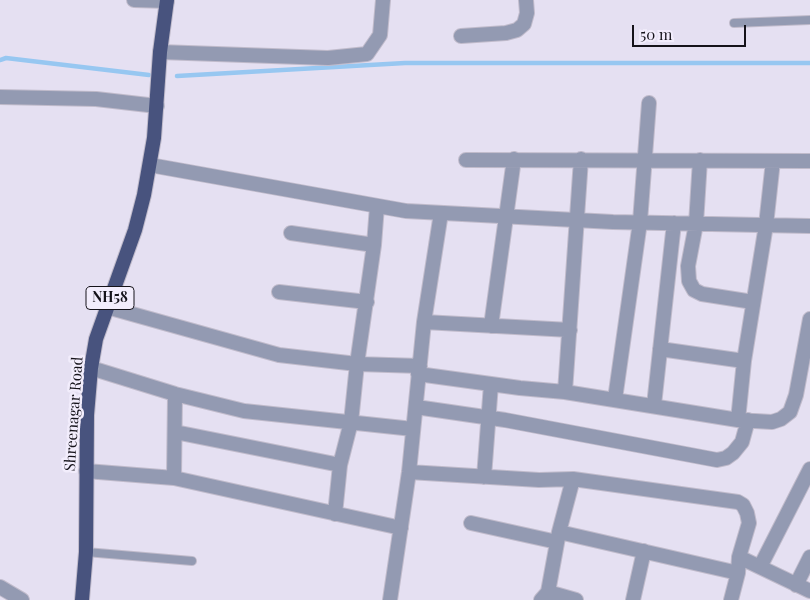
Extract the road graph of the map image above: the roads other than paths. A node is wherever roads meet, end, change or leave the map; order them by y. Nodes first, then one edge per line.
1 (134, 0) edge
2 (167, 0) edge
3 (383, 0) edge
4 (526, 0) edge
5 (810, 20) edge
6 (734, 23) dead end
7 (461, 36) dead end
8 (160, 52) junction
9 (0, 97) edge
10 (649, 103) dead end
11 (157, 106) junction
12 (514, 159) junction
13 (581, 159) junction
14 (645, 159) junction
15 (466, 160) dead end
16 (700, 160) junction
17 (773, 161) junction
18 (810, 161) edge
19 (150, 165) junction
20 (376, 206) junction
21 (440, 213) junction
22 (506, 216) junction
23 (576, 220) junction
24 (640, 222) junction
25 (674, 223) junction
26 (696, 224) junction
27 (766, 225) junction
28 (810, 226) edge
29 (291, 233) dead end
30 (374, 245) junction
31 (279, 292) dead end
32 (366, 302) junction
33 (753, 302) junction
34 (107, 307) junction
35 (810, 319) edge
36 (424, 322) junction
37 (491, 326) junction
38 (570, 330) junction
39 (660, 349) junction
40 (744, 362) junction
41 (357, 364) junction
42 (806, 365) edge
43 (91, 368) junction
44 (419, 370) junction
45 (491, 384) junction
46 (565, 392) junction
47 (175, 394) junction
48 (615, 399) junction
49 (654, 405) junction
50 (416, 408) junction
51 (488, 418) junction
52 (743, 420) junction
53 (352, 422) junction
54 (413, 429) junction
55 (175, 432) junction
56 (340, 465) junction
57 (810, 468) edge
58 (86, 471) junction
59 (410, 472) junction
60 (484, 477) junction
61 (174, 478) junction
62 (573, 479) junction
63 (335, 514) junction
64 (471, 523) dead end
65 (401, 528) junction
66 (558, 537) junction
67 (644, 551) junction
68 (86, 552) junction
69 (739, 557) junction
70 (810, 557) edge
71 (192, 562) dead end
72 (760, 567) junction
73 (738, 573) junction
74 (796, 585) junction
75 (0, 587) edge
76 (810, 592) edge
77 (545, 597) edge
78 (22, 600) edge
79 (82, 600) edge
80 (390, 600) edge
81 (576, 600) edge
82 (633, 600) edge
83 (731, 600) edge

1 - 2 street
2 - 8 highway, Shreenagar Road / NH58
3 - 8 street
4 - 7 street
5 - 6 lane
8 - 11 highway, Shreenagar Road / NH58
9 - 11 street
10 - 14 street
11 - 19 highway, Shreenagar Road / NH58
12 - 13 street
12 - 15 street
12 - 22 street
13 - 14 street
13 - 23 street
14 - 16 street
14 - 24 street
16 - 17 street
16 - 26 street
17 - 18 street
17 - 27 street
19 - 20 street
19 - 34 highway, Shreenagar Road / NH58
20 - 21 street
20 - 30 street
21 - 22 street
21 - 36 street
22 - 23 street
22 - 37 street
23 - 24 street
23 - 38 street
24 - 25 street
24 - 48 street
25 - 26 street
25 - 39 street
26 - 27 street
26 - 33 street
27 - 28 street
27 - 33 street
29 - 30 street
30 - 32 street
31 - 32 street
32 - 41 street
33 - 40 street
34 - 41 street
34 - 43 highway, Shreenagar Road / NH58
35 - 42 street
36 - 37 street
36 - 44 street
37 - 38 street
38 - 46 street
39 - 40 street
39 - 49 street
40 - 52 street
41 - 44 street
41 - 53 street
42 - 52 street
43 - 47 street
43 - 58 highway, Shreenagar Road / NH58
44 - 45 street
44 - 50 street
45 - 46 street
45 - 51 street
46 - 48 street
47 - 53 street
47 - 55 street
48 - 49 street
49 - 52 street
50 - 51 street
50 - 54 street
51 - 52 street
51 - 60 street
53 - 54 street
53 - 56 street
54 - 59 street
55 - 56 street
55 - 61 street
56 - 63 street
57 - 72 street
58 - 61 street
58 - 68 highway, Shreenagar Road / NH58
59 - 60 street
59 - 65 street
60 - 62 street
61 - 63 street
62 - 66 street
62 - 69 street
63 - 65 street
64 - 66 street
65 - 80 street
66 - 67 street
66 - 77 street
67 - 73 street
67 - 82 street
68 - 71 lane
68 - 79 highway, Shreenagar Road / NH58
69 - 72 street
69 - 73 street
70 - 74 street
72 - 74 street
73 - 83 street
74 - 76 street
75 - 78 street
77 - 81 street

